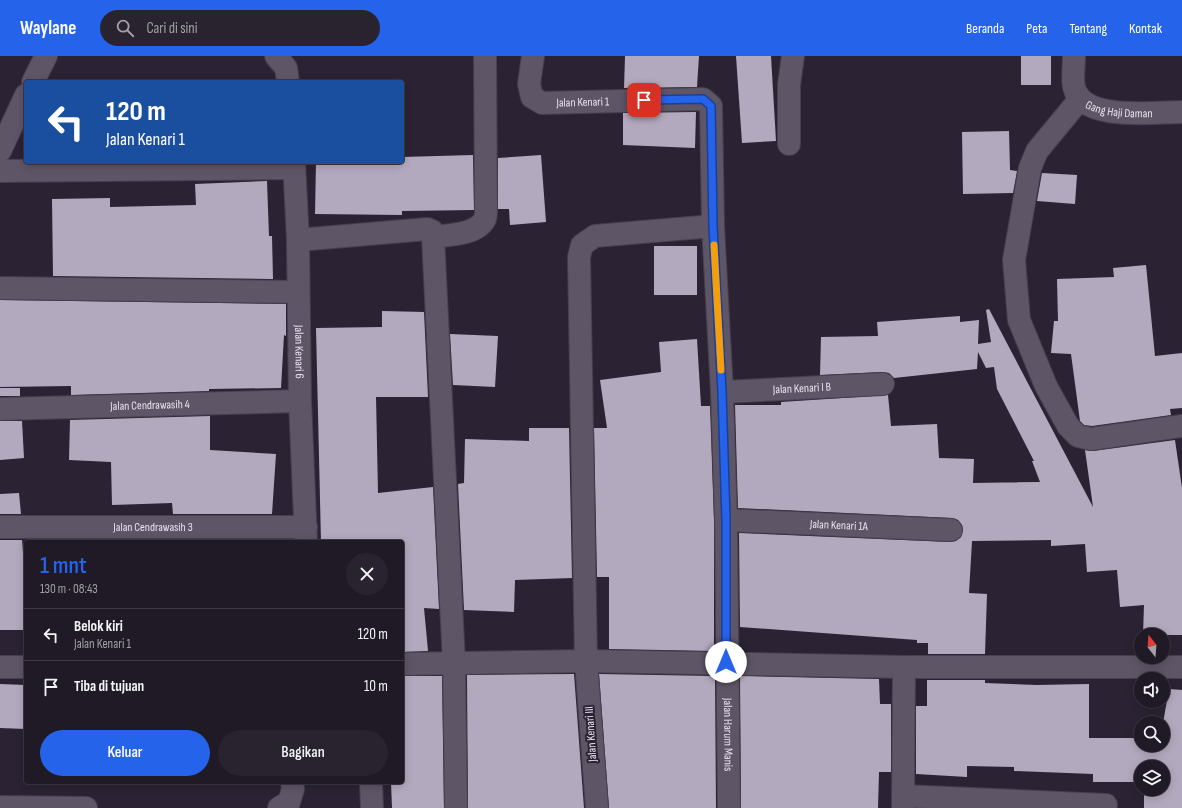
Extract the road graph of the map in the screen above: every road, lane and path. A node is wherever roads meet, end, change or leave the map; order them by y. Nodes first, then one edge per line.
1 (46, 56) edge
2 (276, 56) edge
3 (485, 56) edge
4 (533, 56) edge
5 (793, 56) edge
6 (1074, 56) edge
7 (34, 80) edge
8 (288, 80) edge
9 (1080, 99) junction
10 (24, 100) edge
11 (1182, 112) edge
12 (789, 144) dead end
13 (0, 151) edge
14 (294, 165) edge
15 (0, 171) edge
16 (713, 226) junction
17 (434, 237) junction
18 (298, 240) junction
19 (0, 288) edge
20 (298, 292) junction
21 (883, 384) dead end
22 (722, 392) junction
23 (300, 401) junction
24 (0, 409) edge
25 (1182, 426) edge
26 (726, 520) junction
27 (0, 527) edge
28 (951, 530) dead end
29 (306, 534) edge
30 (586, 661) junction
31 (726, 662) junction
32 (454, 663) junction
33 (404, 664) edge
34 (0, 667) edge
35 (24, 667) edge
36 (904, 667) junction
37 (1182, 667) edge
38 (371, 784) edge
39 (903, 802) edge
40 (1106, 805) dead end
41 (0, 807) edge
42 (86, 808) edge
43 (372, 808) edge
44 (456, 808) edge
45 (597, 808) edge
46 (729, 808) edge

1 - 7 street
2 - 8 street
3 - 17 street
4 - 16 street, Jalan Kenari 1
5 - 12 street
6 - 9 street, Gang Haji Daman
9 - 11 street, Gang Haji Daman
9 - 25 street
10 - 13 street
14 - 15 street
14 - 18 street, Jalan Kenari 6
16 - 22 street, Jalan Kenari 1
16 - 30 street, Jalan Kenari III
17 - 18 street
17 - 32 street
18 - 20 street, Jalan Kenari 6
19 - 20 street
20 - 23 street, Jalan Kenari 6
21 - 22 street, Jalan Kenari I B
22 - 26 street, Jalan Kenari 1
23 - 24 street, Jalan Cendrawasih 4
23 - 29 street, Jalan Kenari 6
26 - 28 street, Jalan Kenari 1A
26 - 31 street, Jalan Kenari 1
27 - 29 street, Jalan Cendrawasih 3
30 - 31 street
30 - 32 street
30 - 45 street, Jalan Kenari III
31 - 36 street
31 - 46 street, Jalan Harum Manis
32 - 33 street
32 - 44 street
34 - 35 street
36 - 37 street
36 - 39 street
38 - 43 street
39 - 40 street
41 - 42 street

